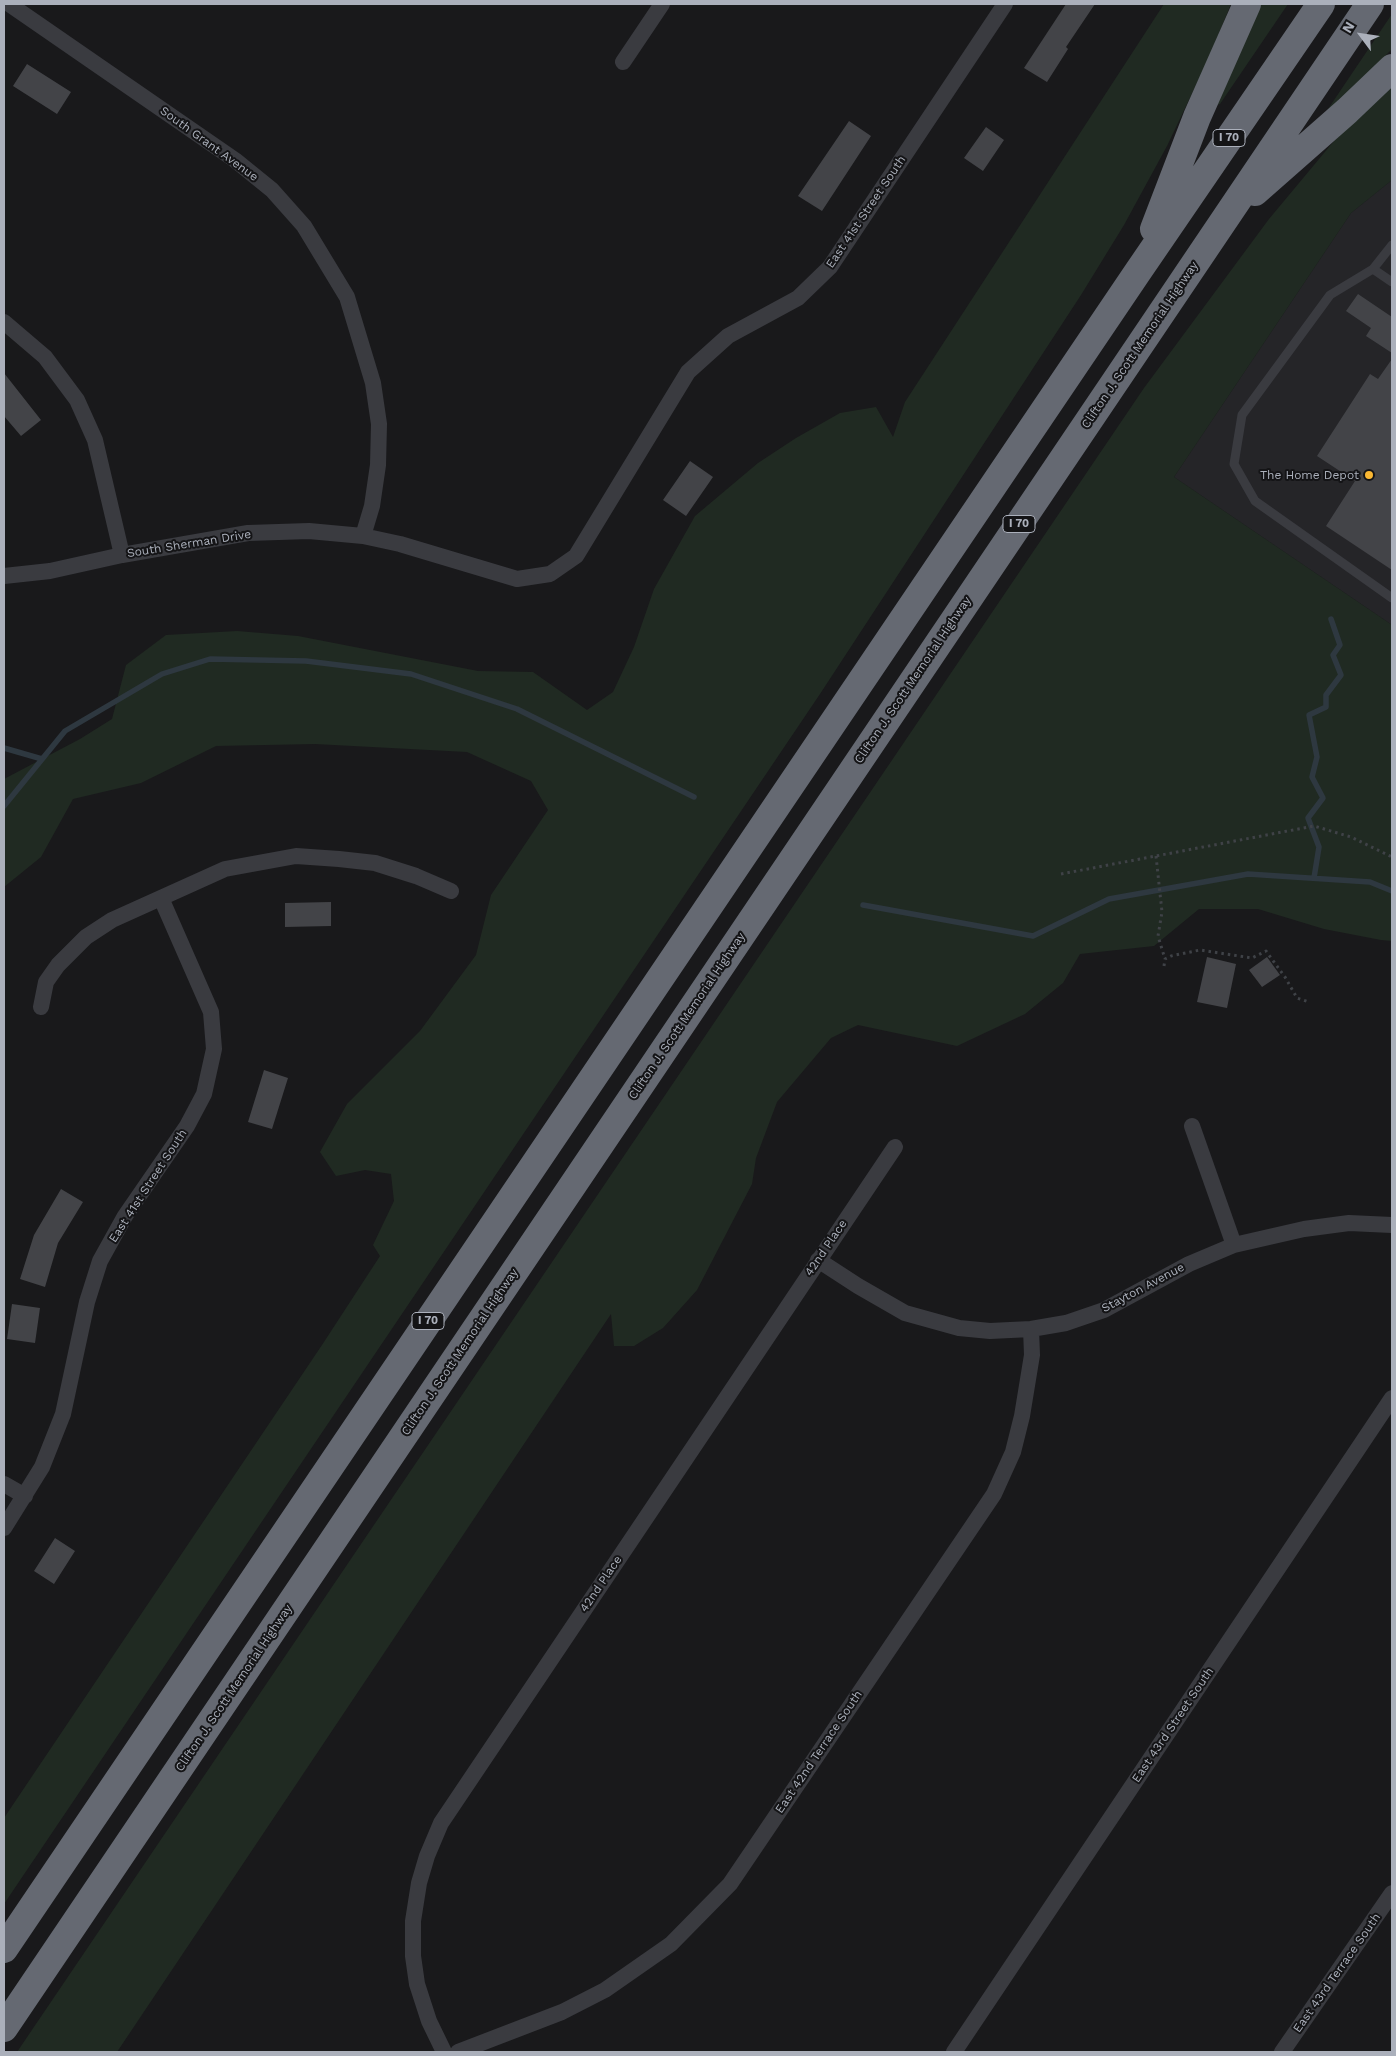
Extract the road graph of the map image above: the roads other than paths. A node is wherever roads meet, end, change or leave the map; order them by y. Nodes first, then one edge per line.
1 (9, 4) edge
2 (662, 4) edge
3 (1005, 4) edge
4 (1247, 4) edge
5 (1321, 4) edge
6 (1370, 4) edge
7 (623, 62) dead end
8 (1392, 68) edge
9 (1226, 218) junction
10 (1392, 245) edge
11 (1373, 269) junction
12 (1137, 273) junction
13 (1392, 282) edge
14 (4, 322) edge
15 (362, 536) junction
16 (122, 555) junction
17 (550, 574) joint
18 (4, 576) edge
19 (1392, 598) edge
20 (451, 891) dead end
21 (161, 898) junction
22 (41, 1007) dead end
23 (1192, 1126) dead end
24 (895, 1147) dead end
25 (1392, 1225) edge
26 (1234, 1245) junction
27 (818, 1260) junction
28 (1031, 1329) junction
29 (1392, 1398) edge
30 (4, 1484) edge
31 (25, 1496) junction
32 (4, 1528) edge
33 (1392, 1893) edge
34 (4, 1949) edge
35 (4, 2028) edge
36 (444, 2052) edge
37 (458, 2052) edge
38 (954, 2052) edge
39 (1282, 2052) edge

1 - 15 street, South Grant Avenue
2 - 7 street
3 - 17 street, East 41st Street South
4 - 12 highway
5 - 12 highway, I 70
6 - 9 highway, Clifton J. Scott Memorial Highway / I 70
8 - 9 highway
9 - 35 highway, Clifton J. Scott Memorial Highway / I 70
10 - 11 lane
11 - 13 lane
11 - 19 lane
12 - 34 highway, I 70
14 - 16 street
15 - 16 street, South Sherman Drive
15 - 17 street, South Sherman Drive
16 - 18 street, South Sherman Drive
20 - 21 street
21 - 22 street
21 - 31 street, East 41st Street South
23 - 26 street
24 - 27 street, 42nd Place
25 - 26 street, Stayton Avenue
26 - 28 street, Stayton Avenue
27 - 28 street, Stayton Avenue
27 - 36 street, 42nd Place
28 - 37 street, East 42nd Terrace South
29 - 38 street, East 43rd Street South
30 - 31 street
31 - 32 street, East 41st Street South
33 - 39 street, East 43rd Terrace South

